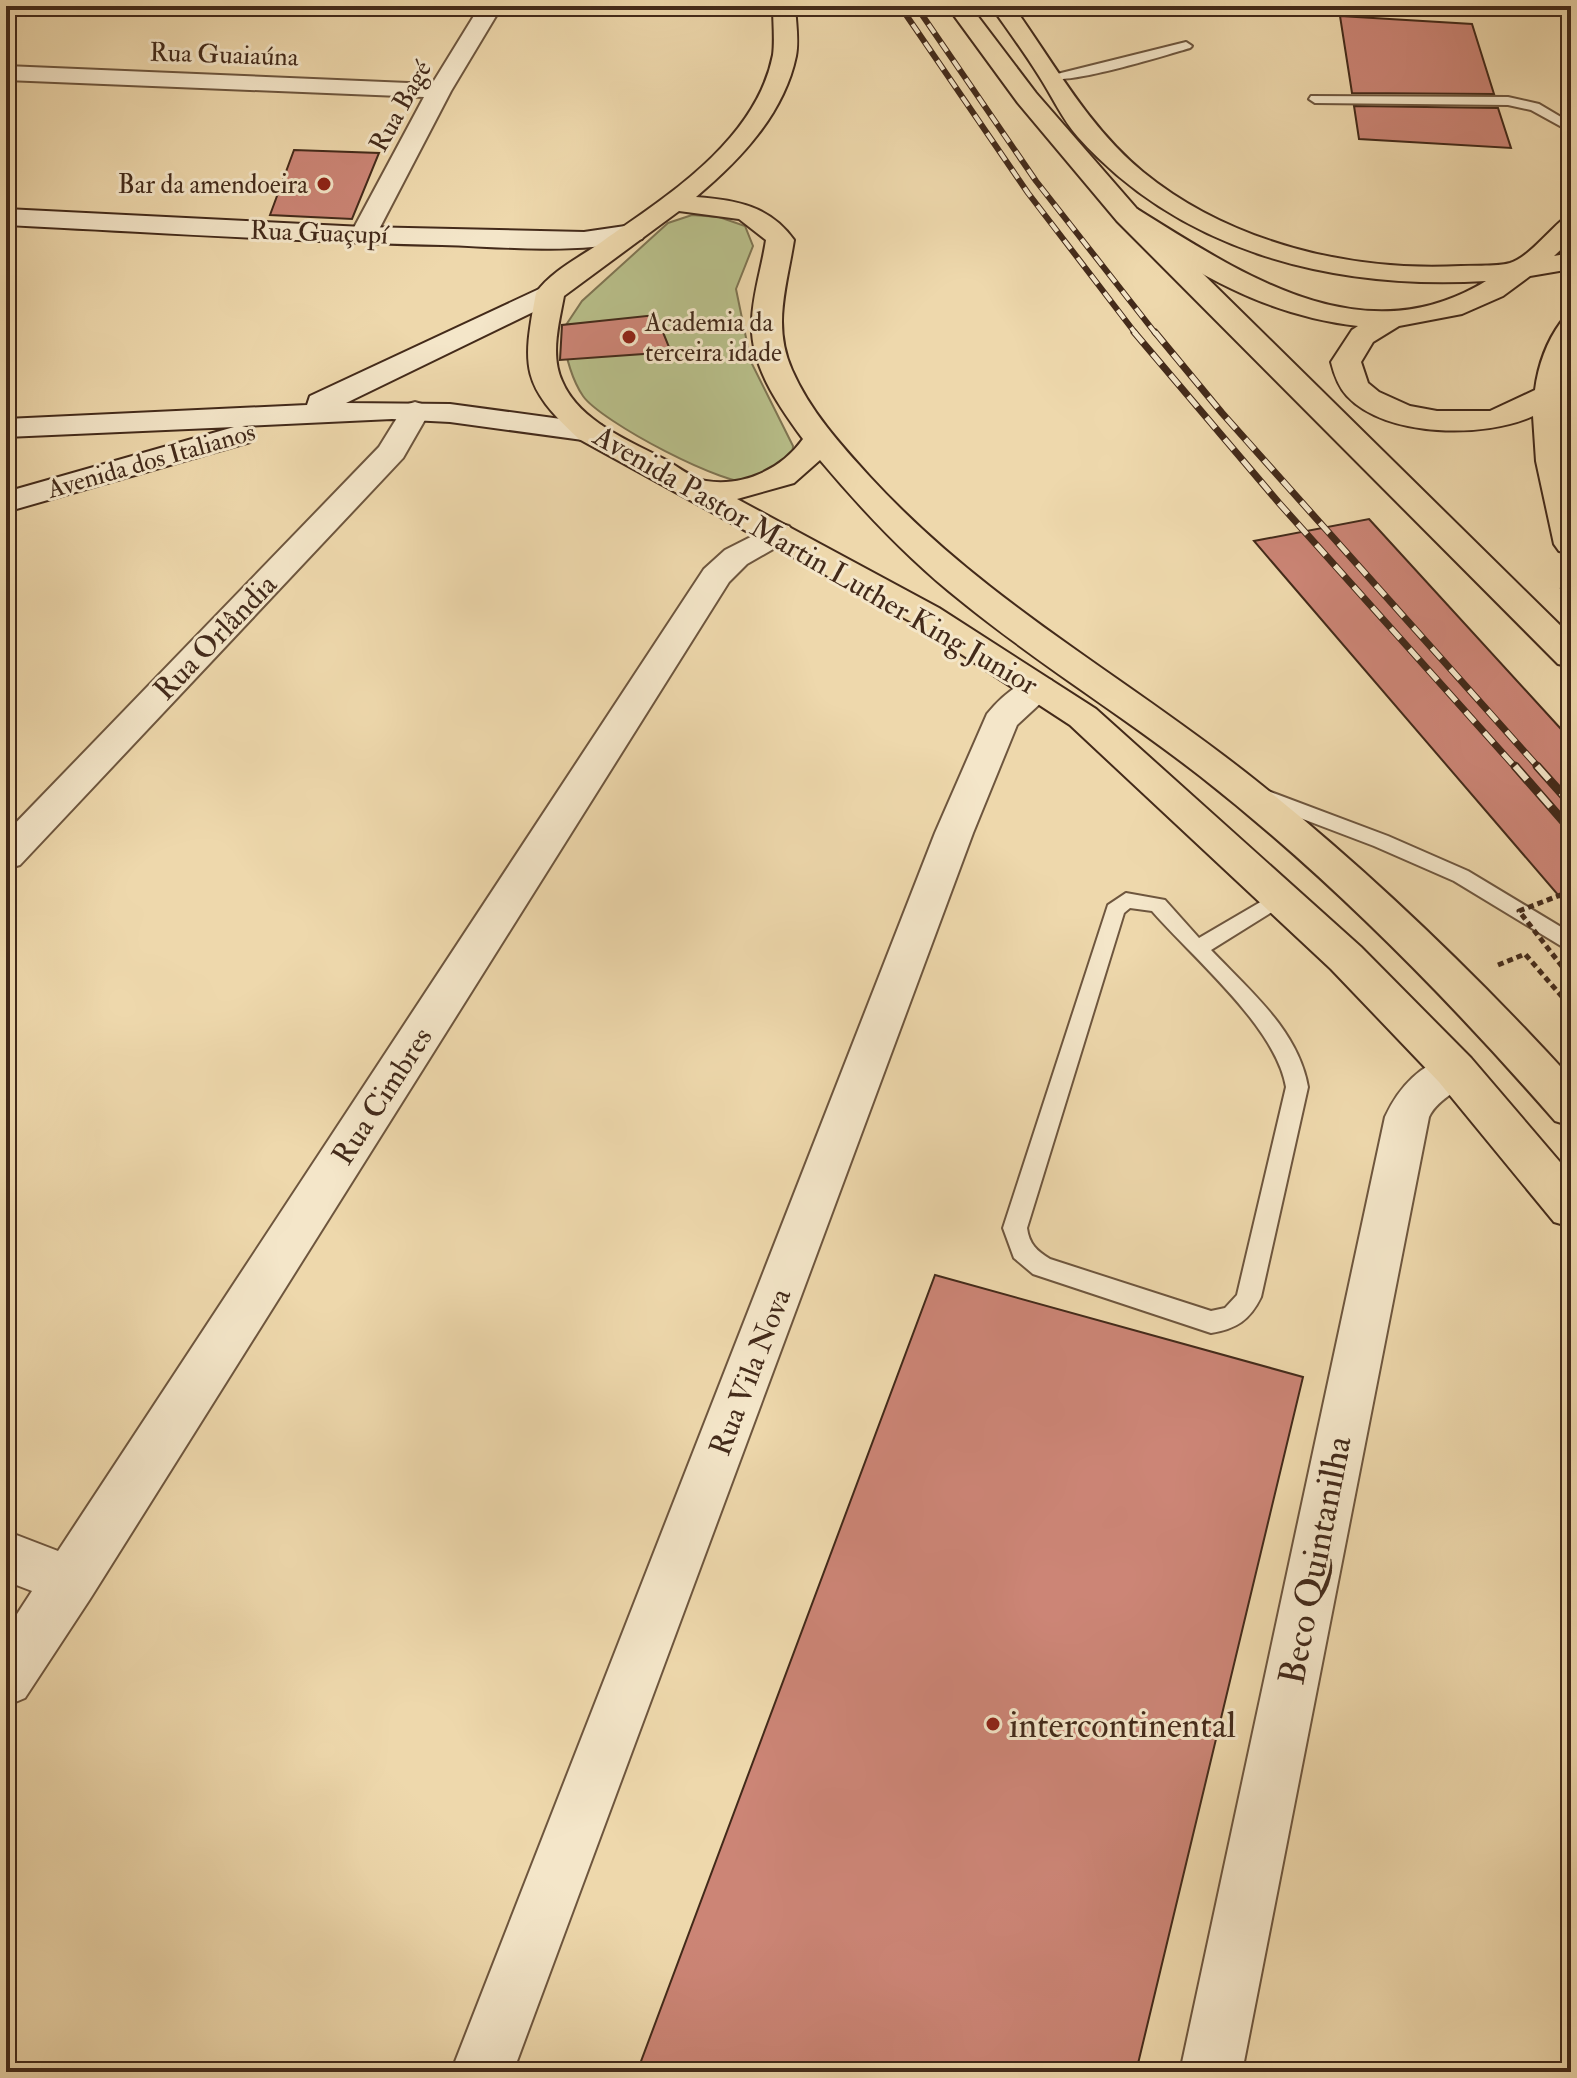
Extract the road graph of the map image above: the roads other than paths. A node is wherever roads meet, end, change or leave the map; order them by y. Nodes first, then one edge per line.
1 (491, 6) edge
2 (784, 6) edge
3 (958, 6) edge
4 (1002, 6) edge
5 (1523, 6) edge
6 (1571, 8) edge
7 (1186, 46) dead end
8 (6, 73) edge
9 (1051, 77) junction
10 (439, 91) junction
11 (1315, 99) dead end
12 (1571, 128) edge
13 (675, 203) junction
14 (1127, 215) junction
15 (6, 217) edge
16 (1571, 227) edge
17 (632, 233) junction
18 (363, 235) junction
19 (1571, 261) edge
20 (1525, 269) junction
21 (550, 293) junction
22 (1393, 318) junction
23 (1571, 328) edge
24 (1548, 395) junction
25 (415, 411) junction
26 (295, 415) junction
27 (6, 428) edge
28 (590, 432) junction
29 (818, 440) junction
30 (701, 491) junction
31 (6, 502) edge
32 (778, 533) junction
33 (1571, 544) edge
34 (1571, 656) edge
35 (1039, 688) junction
36 (1239, 788) junction
37 (6, 856) edge
38 (1281, 897) junction
39 (1571, 944) edge
40 (1197, 949) junction
41 (1455, 1070) junction
42 (1571, 1108) edge
43 (1571, 1208) edge
44 (6, 1556) edge
45 (71, 1581) junction
46 (6, 1679) edge
47 (482, 2072) edge
48 (1211, 2072) edge

1 - 10 street, Rua Bagé
2 - 13 main road
3 - 14 main road
4 - 9 main road
5 - 6 main road
7 - 9 lane
8 - 10 street, Rua Guaiaúna
9 - 20 main road
10 - 18 street, Rua Bagé
11 - 12 lane
13 - 17 main road
13 - 29 main road, Avenida Pastor Martin Luther King Junior
14 - 22 main road
14 - 34 main road
15 - 18 street, Rua Guaçupí
16 - 20 main road
17 - 18 street, Rua Guaçupí
17 - 21 main road
19 - 20 main road
20 - 22 main road
21 - 26 street, Avenida dos Italianos
21 - 28 main road, Avenida Pastor Martin Luther King Junior
22 - 24 main road
23 - 24 main road
24 - 33 main road
25 - 26 street, Avenida dos Italianos
25 - 28 street, Avenida dos Italianos
25 - 37 street, Rua Orlândia
26 - 27 street
26 - 31 street, Avenida dos Italianos
28 - 30 main road, Avenida Pastor Martin Luther King Junior
29 - 30 main road
29 - 36 main road, Avenida Pastor Martin Luther King Junior
30 - 32 main road, Avenida Pastor Martin Luther King Junior
32 - 35 main road, Avenida Pastor Martin Luther King Junior
32 - 45 street, Rua Cimbres
35 - 38 main road, Avenida Pastor Martin Luther King Junior
35 - 47 street, Rua Vila Nova
36 - 39 lane
36 - 42 main road, Avenida Pastor Martin Luther King Junior
38 - 40 lane
38 - 41 main road, Avenida Pastor Martin Luther King Junior
40 - 40 lane
41 - 43 main road, Avenida Pastor Martin Luther King Junior
41 - 48 street, Beco Quintanilha
44 - 45 street
45 - 46 street, Rua Cimbres

